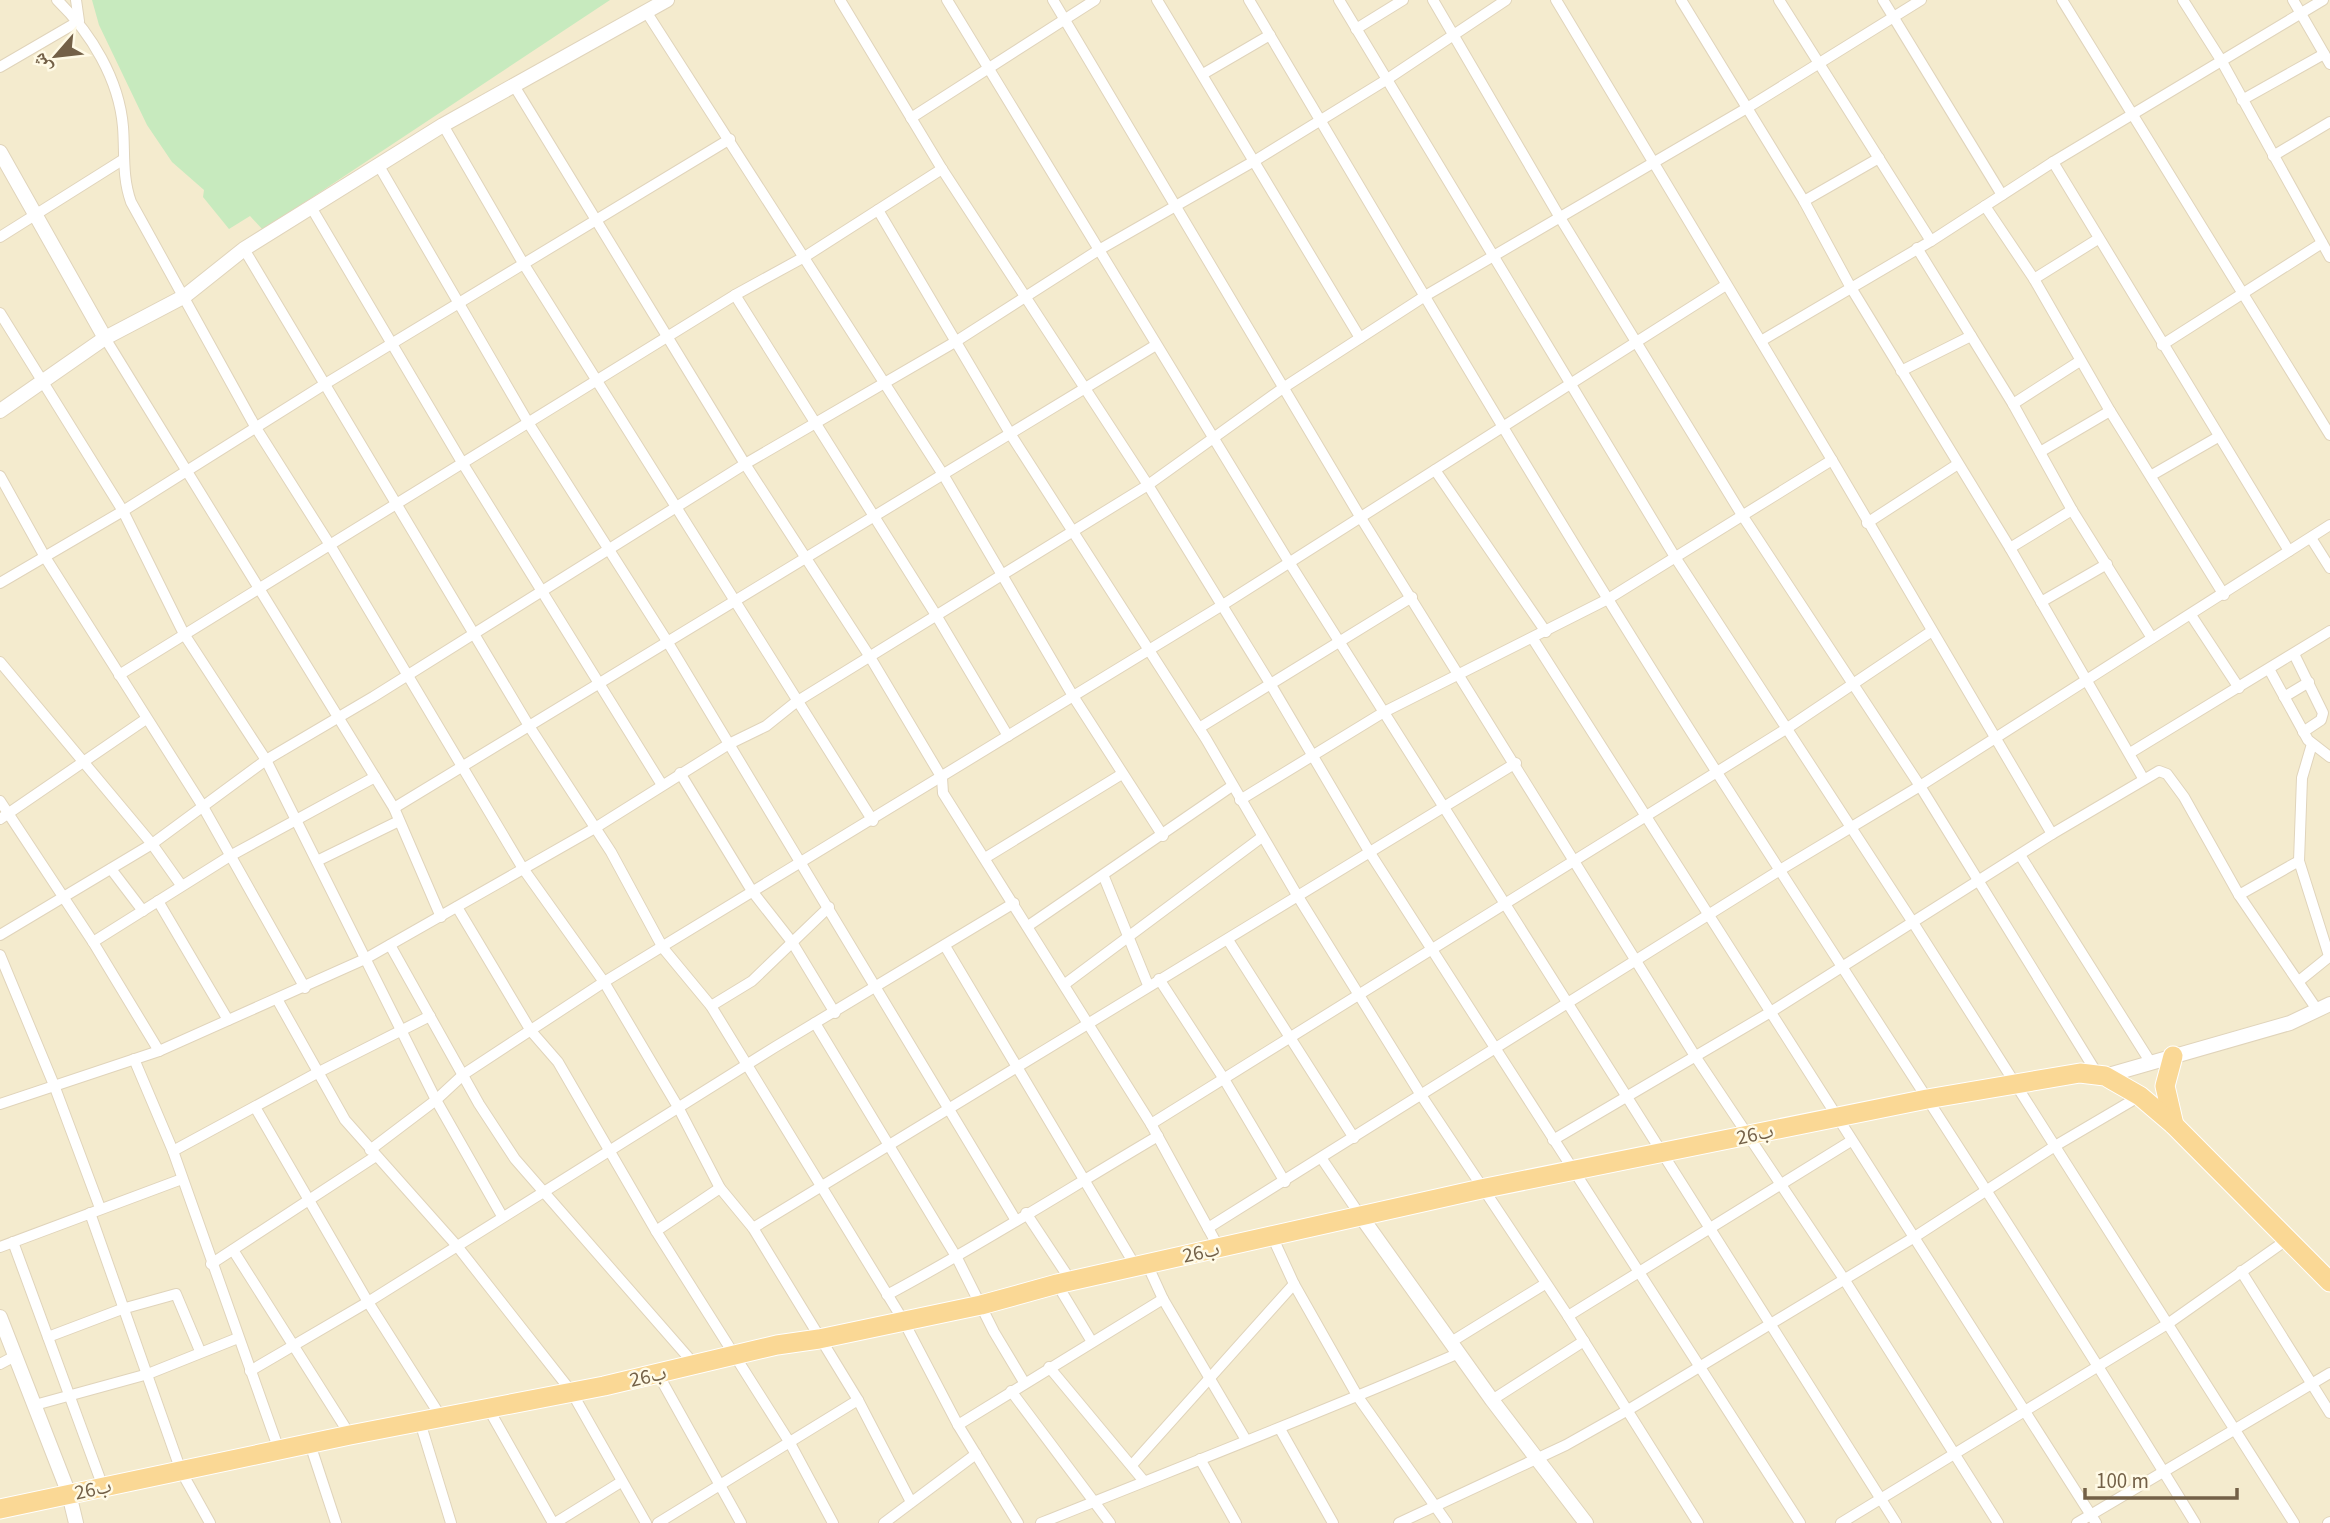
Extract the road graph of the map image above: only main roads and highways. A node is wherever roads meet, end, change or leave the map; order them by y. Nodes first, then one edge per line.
1 (2173, 1056) road end
2 (2174, 1125) junction
3 (2330, 1282) edge
4 (0, 1509) edge

1 - 2 highway
2 - 3 highway
2 - 4 highway, 26ب

